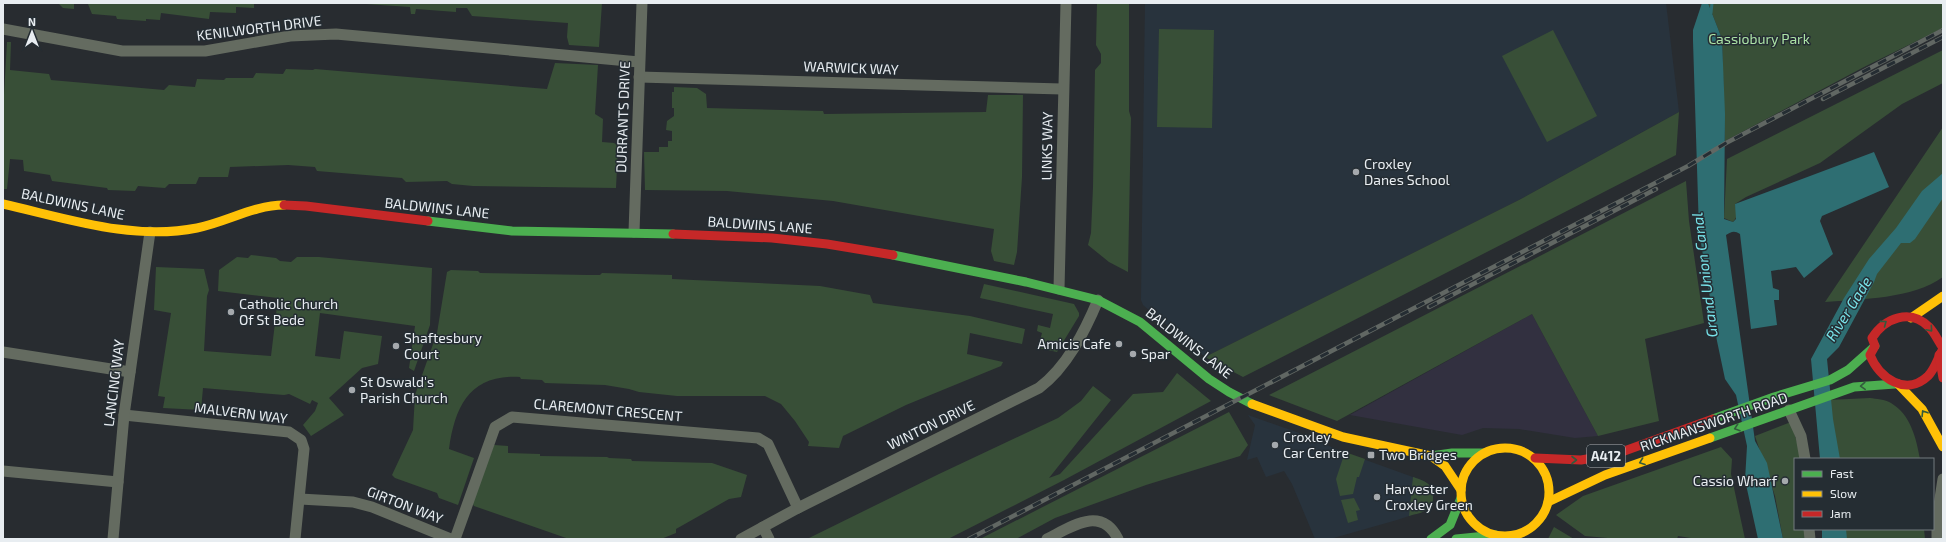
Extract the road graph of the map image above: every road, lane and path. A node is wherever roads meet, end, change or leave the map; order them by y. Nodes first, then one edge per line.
1 (642, 3) edge
2 (1066, 3) edge
3 (3, 29) edge
4 (639, 62) junction
5 (639, 76) junction
6 (1062, 89) junction
7 (3, 204) edge
8 (150, 232) junction
9 (634, 232) junction
10 (1059, 289) junction
11 (1943, 296) edge
12 (1098, 300) junction
13 (1911, 318) junction
14 (1875, 346) junction
15 (1942, 351) edge
16 (3, 352) edge
17 (130, 372) junction
18 (1943, 378) edge
19 (1896, 384) junction
20 (1789, 410) junction
21 (124, 414) junction
22 (1943, 447) edge
23 (1484, 453) junction
24 (1431, 456) junction
25 (1535, 458) junction
26 (1805, 458) edge
27 (3, 471) edge
28 (1943, 479) edge
29 (118, 482) junction
30 (1461, 494) junction
31 (300, 499) junction
32 (1548, 502) junction
33 (798, 508) junction
34 (763, 527) junction
35 (1498, 535) junction
36 (113, 539) edge
37 (295, 539) edge
38 (451, 539) edge
39 (455, 539) edge
40 (741, 539) edge
41 (769, 539) edge
42 (1047, 539) edge
43 (1118, 539) edge
44 (1431, 539) edge
45 (1456, 539) edge
46 (1937, 539) edge

1 - 4 street, DURRANTS DRIVE
2 - 6 street, LINKS WAY
3 - 4 street, KENILWORTH DRIVE
4 - 5 street, DURRANTS DRIVE
5 - 6 street, WARWICK WAY
5 - 9 street, DURRANTS DRIVE
6 - 10 street, LINKS WAY
7 - 8 street, BALDWINS LANE
8 - 9 street, BALDWINS LANE
8 - 17 street, LANCING WAY
9 - 10 street, BALDWINS LANE
10 - 12 street, BALDWINS LANE
11 - 13 street
12 - 24 street, BALDWINS LANE
12 - 33 street, WINTON DRIVE
14 -> 13 street
13 -> 15 street
14 - 19 street
25 -> 14 street, RICKMANSWORTH ROAD / A412
15 - 18 street
15 - 19 street
16 - 17 street
17 - 21 street, LANCING WAY
19 -> 20 street, RICKMANSWORTH ROAD / A412
22 -> 19 street
20 - 26 street
20 -> 32 street, RICKMANSWORTH ROAD / A412
21 - 29 street, LANCING WAY
21 - 31 street, MALVERN WAY
23 - 24 street
23 - 25 street, A412
23 - 30 street
24 - 30 street, BALDWINS LANE
25 - 32 street
27 - 29 street
28 - 46 street
29 - 36 street, LANCING WAY
30 - 35 street
30 - 44 street
31 - 37 street, MALVERN WAY
31 - 38 street, GIRTON WAY
32 - 35 street
33 - 34 street, WINTON DRIVE
33 - 39 street, CLAREMONT CRESCENT
34 - 40 street, WINTON DRIVE
34 - 41 street
35 - 45 street
42 - 43 street

